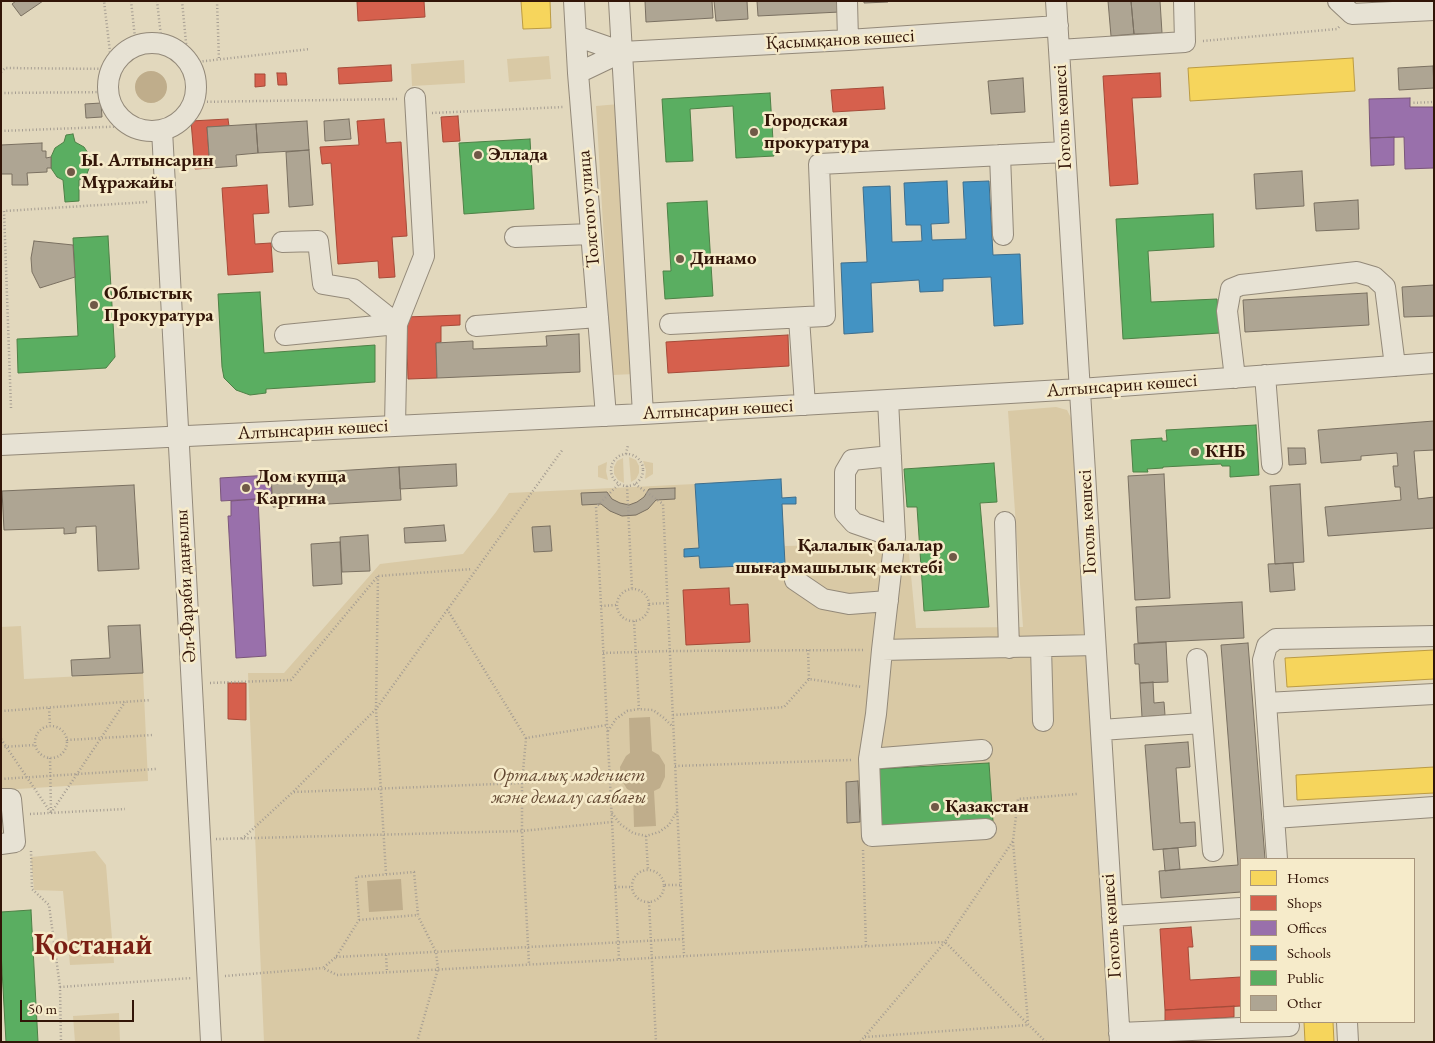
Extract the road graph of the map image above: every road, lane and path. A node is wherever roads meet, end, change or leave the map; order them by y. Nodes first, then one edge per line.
1 (104, 1) edge
2 (131, 1) edge
3 (157, 1) edge
4 (182, 1) edge
5 (216, 1) edge
6 (574, 1) edge
7 (619, 1) edge
8 (847, 1) edge
9 (1056, 1) edge
10 (1184, 1) edge
11 (1345, 8) edge
12 (1434, 10) edge
13 (1058, 26) junction
14 (576, 36) junction
15 (848, 40) junction
16 (1186, 42) junction
17 (162, 45) junction
18 (136, 47) junction
19 (310, 49) dead end
20 (1059, 50) junction
21 (622, 52) junction
22 (219, 60) junction
23 (188, 63) junction
24 (3, 68) edge
25 (112, 69) junction
26 (1, 72) edge
27 (578, 73) junction
28 (109, 92) junction
29 (1, 93) edge
30 (416, 98) junction
31 (193, 102) junction
32 (1410, 102) dead end
33 (1434, 102) edge
34 (565, 107) dead end
35 (131, 126) junction
36 (162, 130) junction
37 (1, 131) edge
38 (1065, 152) junction
39 (1000, 155) junction
40 (166, 201) junction
41 (591, 234) junction
42 (1003, 236) dead end
43 (514, 237) dead end
44 (282, 242) dead end
45 (598, 317) junction
46 (799, 318) junction
47 (397, 324) junction
48 (670, 324) dead end
49 (476, 326) dead end
50 (285, 335) dead end
51 (1434, 363) edge
52 (1395, 366) junction
53 (1265, 375) junction
54 (1235, 378) junction
55 (1080, 389) junction
56 (888, 400) junction
57 (805, 405) junction
58 (11, 408) dead end
59 (643, 414) junction
60 (606, 416) junction
61 (395, 426) junction
62 (178, 436) junction
63 (628, 445) dead end
64 (1, 446) edge
65 (563, 448) dead end
66 (626, 454) junction
67 (891, 456) junction
68 (1272, 464) dead end
69 (619, 484) junction
70 (635, 484) junction
71 (627, 486) junction
72 (1005, 522) dead end
73 (895, 537) junction
74 (472, 570) dead end
75 (378, 576) junction
76 (794, 580) dead end
77 (632, 588) junction
78 (888, 601) junction
79 (667, 603) junction
80 (649, 604) junction
81 (617, 605) junction
82 (601, 606) junction
83 (448, 609) junction
84 (634, 621) junction
85 (1434, 636) edge
86 (1095, 646) junction
87 (1040, 647) junction
88 (1009, 648) junction
89 (808, 650) junction
90 (882, 650) junction
91 (670, 651) junction
92 (636, 652) junction
93 (603, 653) junction
94 (1197, 659) dead end
95 (809, 679) junction
96 (192, 684) junction
97 (863, 688) dead end
98 (1434, 694) edge
99 (151, 700) dead end
100 (125, 702) junction
101 (1266, 703) junction
102 (49, 708) junction
103 (376, 709) junction
104 (639, 709) junction
105 (1, 711) edge
106 (672, 715) junction
107 (1043, 722) dead end
108 (1202, 723) junction
109 (50, 725) junction
110 (607, 726) junction
111 (673, 727) junction
112 (1100, 730) junction
113 (607, 732) junction
114 (153, 735) dead end
115 (101, 738) junction
116 (526, 738) junction
117 (1, 739) edge
118 (67, 740) junction
119 (35, 744) junction
120 (6, 746) junction
121 (1, 747) edge
122 (982, 750) dead end
123 (50, 758) junction
124 (870, 759) junction
125 (675, 766) junction
126 (156, 770) dead end
127 (77, 774) junction
128 (609, 774) junction
129 (50, 776) junction
130 (27, 778) junction
131 (1, 779) edge
132 (522, 784) junction
133 (381, 789) junction
134 (292, 792) junction
135 (1077, 794) dead end
136 (8, 805) edge
137 (1434, 807) edge
138 (126, 809) dead end
139 (677, 811) junction
140 (611, 812) junction
141 (51, 813) junction
142 (1274, 818) junction
143 (612, 822) junction
144 (986, 830) dead end
145 (522, 831) junction
146 (384, 835) junction
147 (646, 836) junction
148 (242, 838) junction
149 (200, 840) junction
150 (1013, 841) junction
151 (15, 844) edge
152 (1213, 851) dead end
153 (1277, 858) edge
154 (648, 870) junction
155 (386, 874) junction
156 (665, 885) junction
157 (680, 885) junction
158 (615, 887) junction
159 (632, 887) junction
160 (649, 902) junction
161 (1240, 908) edge
162 (418, 915) junction
163 (1112, 916) junction
164 (360, 920) junction
165 (683, 939) junction
166 (651, 940) junction
167 (618, 942) junction
168 (945, 942) junction
169 (527, 947) junction
170 (436, 952) junction
171 (386, 955) junction
172 (684, 956) junction
173 (336, 957) junction
174 (652, 958) junction
175 (618, 960) junction
176 (529, 964) junction
177 (323, 968) junction
178 (438, 969) junction
179 (387, 972) junction
180 (207, 977) junction
181 (60, 987) junction
182 (1347, 1023) edge
183 (1028, 1025) junction
184 (1290, 1030) edge
185 (864, 1037) junction
186 (1119, 1037) edge
187 (61, 1042) edge
188 (211, 1042) edge
189 (416, 1042) edge
190 (656, 1042) edge
191 (860, 1042) edge
192 (1046, 1042) edge
193 (1348, 1042) edge

1 - 25 path
2 - 18 path
3 - 17 path
4 - 23 path
5 - 22 path
6 - 14 street, Толстого улица
7 - 21 street
8 - 15 street
9 - 13 street, Гоголь көшесі
10 - 16 street
11 - 12 street
11 - 16 path
13 - 15 street, Қасымқанов көшесі
13 - 20 street, Гоголь көшесі
14 - 21 street, Қасымқанов көшесі
14 - 27 street, Толстого улица
15 - 21 street, Қасымқанов көшесі
16 - 20 street
17 - 18 street
17 - 23 street
18 - 25 street
19 - 22 path
20 - 38 street, Гоголь көшесі
21 - 27 street, Қасымқанов көшесі
21 - 59 street
22 - 23 path
23 - 31 street
24 - 25 path
24 - 26 path
25 - 28 street
27 - 41 street, Толстого улица
28 - 29 path
28 - 35 street
30 - 31 path
30 - 34 path
30 - 47 street
31 - 36 street
32 - 33 path
35 - 36 street
35 - 37 path
36 - 40 street, Әл-Фараби даңғылы
38 - 39 street
38 - 55 street, Гоголь көшесі
39 - 42 street
39 - 46 street
40 - 58 path
40 - 62 street, Әл-Фараби даңғылы
41 - 43 street
41 - 45 street, Толстого улица
44 - 47 street
45 - 49 street
45 - 60 street, Толстого улица
46 - 48 street
46 - 57 street
47 - 50 street
47 - 61 street
51 - 52 street, Алтынсарин көшесі
52 - 53 street, Алтынсарин көшесі
52 - 54 street
53 - 54 street, Алтынсарин көшесі
53 - 68 street
54 - 55 street, Алтынсарин көшесі
55 - 56 street, Алтынсарин көшесі
55 - 86 street, Гоголь көшесі
56 - 57 street, Алтынсарин көшесі
56 - 67 street
57 - 59 street, Алтынсарин көшесі
59 - 60 street, Алтынсарин көшесі
60 - 61 street, Алтынсарин көшесі
61 - 62 street, Алтынсарин көшесі
62 - 64 street, Алтынсарин көшесі
62 - 96 street, Әл-Фараби даңғылы
63 - 66 path
65 - 83 path
66 - 69 path
66 - 70 path
67 - 73 street
67 - 73 street
69 - 71 path
69 - 82 path
70 - 71 path
70 - 79 path
71 - 77 path
72 - 88 street
73 - 78 street
74 - 75 path
75 - 96 path
75 - 103 path
76 - 78 street
77 - 80 path
77 - 81 path
78 - 90 street
79 - 80 path
79 - 91 path
80 - 84 path
81 - 82 path
81 - 84 path
82 - 93 path
83 - 103 path
83 - 116 path
84 - 92 path
85 - 101 street
86 - 87 street
86 - 112 street, Гоголь көшесі
87 - 88 street
87 - 107 street
88 - 90 street
89 - 90 path
89 - 91 path
89 - 95 path
90 - 124 street
91 - 92 path
91 - 106 path
92 - 93 path
92 - 104 path
93 - 110 path
94 - 108 street
95 - 97 path
95 - 106 path
96 - 149 street, Әл-Фараби даңғылы
98 - 101 street
99 - 100 path
100 - 102 path
100 - 115 path
101 - 142 street
102 - 105 path
102 - 109 path
103 - 133 path
103 - 134 path
104 - 111 path
104 - 113 path
106 - 111 path
108 - 112 street
108 - 152 street
109 - 118 path
109 - 119 path
110 - 113 path
110 - 116 path
111 - 125 path
112 - 163 street, Гоголь көшесі
113 - 128 path
114 - 115 path
115 - 118 path
115 - 127 path
116 - 132 path
117 - 120 path
118 - 123 path
119 - 120 path
119 - 123 path
120 - 121 path
120 - 130 path
122 - 124 street
123 - 129 path
124 - 125 path
124 - 144 street
125 - 139 path
126 - 127 path
127 - 129 path
127 - 141 path
128 - 132 path
128 - 140 path
129 - 130 path
129 - 141 path
130 - 131 path
130 - 141 path
132 - 133 path
132 - 145 path
133 - 134 path
133 - 146 path
134 - 148 path
135 - 150 path
136 - 141 path
136 - 151 street
137 - 142 street
138 - 141 path
139 - 147 path
139 - 157 path
140 - 143 path
140 - 147 path
142 - 153 street
143 - 145 path
143 - 158 path
145 - 146 path
145 - 169 path
146 - 148 path
146 - 155 path
147 - 154 path
148 - 149 path
149 - 180 street, Әл-Фараби даңғылы
150 - 168 path
150 - 183 path
151 - 181 path
154 - 156 path
154 - 159 path
155 - 162 path
155 - 164 path
156 - 157 path
156 - 160 path
157 - 165 path
158 - 159 path
158 - 167 path
159 - 160 path
160 - 166 path
161 - 163 street
162 - 164 path
162 - 170 path
163 - 186 street, Гоголь көшесі
164 - 173 path
165 - 166 path
165 - 172 path
166 - 167 path
166 - 174 path
167 - 169 path
167 - 175 path
168 - 172 path
168 - 183 path
168 - 185 path
169 - 170 path
169 - 176 path
170 - 171 path
170 - 178 path
171 - 173 path
171 - 179 path
172 - 174 path
173 - 177 path
174 - 175 path
174 - 190 path
175 - 176 path
176 - 178 path
177 - 179 path
177 - 180 path
178 - 179 path
178 - 189 path
180 - 181 path
180 - 188 street, Әл-Фараби даңғылы
181 - 187 path
182 - 193 street
183 - 185 path
183 - 192 path
184 - 186 street
185 - 191 path

